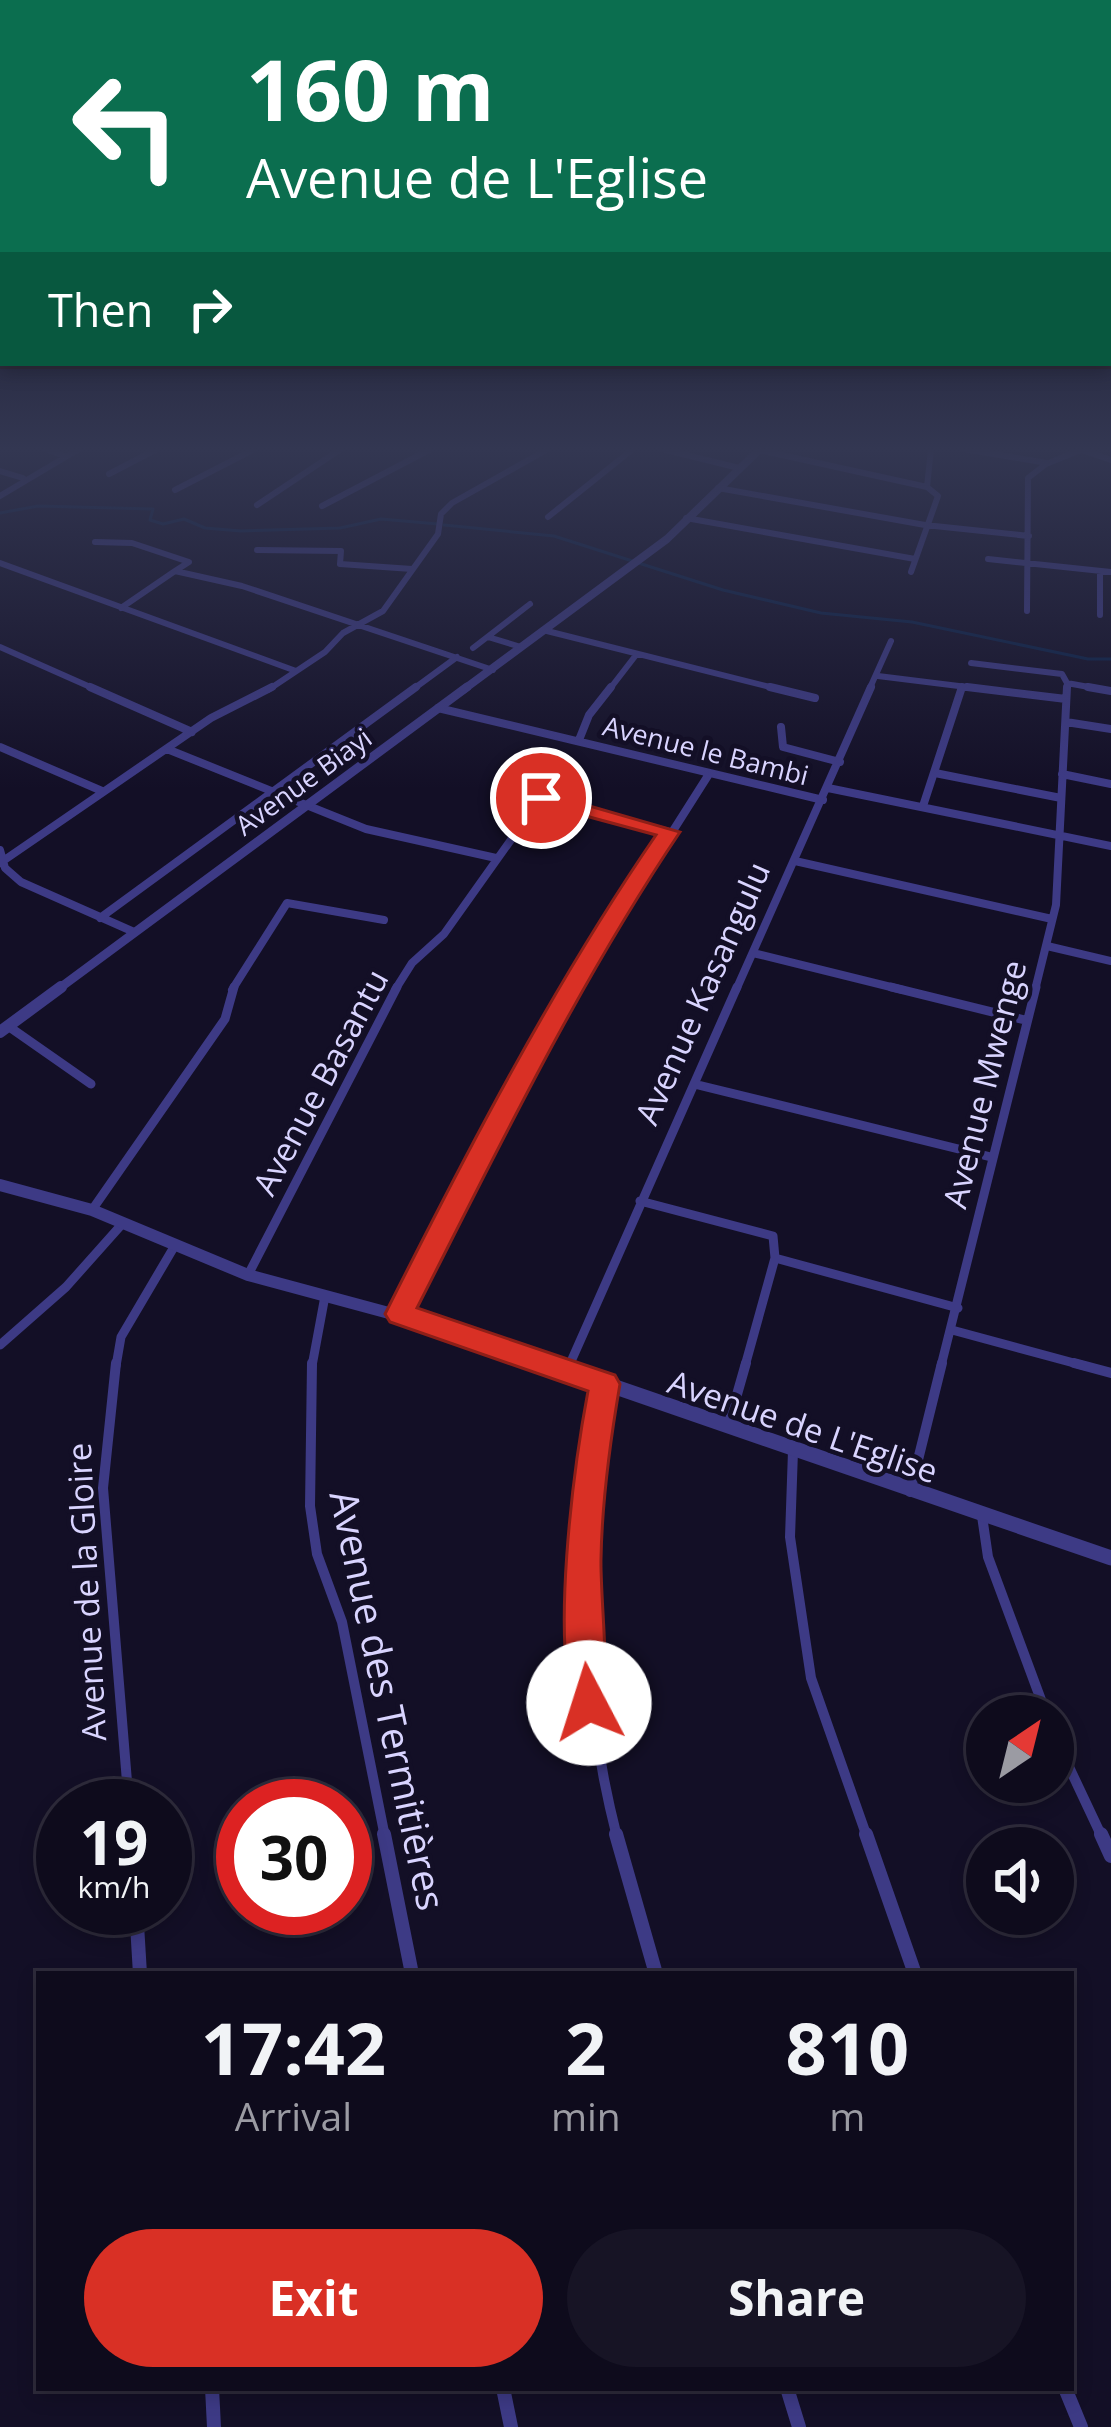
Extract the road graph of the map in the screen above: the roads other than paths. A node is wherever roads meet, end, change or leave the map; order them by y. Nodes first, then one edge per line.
1 (189, 562) edge
2 (340, 562) edge
3 (417, 562) edge
4 (635, 562) edge
5 (914, 562) edge
6 (1011, 562) edge
7 (0, 563) edge
8 (1030, 565) junction
9 (412, 569) junction
10 (175, 571) junction
11 (910, 572) dead end
12 (1111, 572) edge
13 (1100, 573) junction
14 (530, 604) dead end
15 (121, 608) junction
16 (1027, 611) dead end
17 (1100, 615) dead end
18 (355, 627) junction
19 (543, 630) junction
20 (488, 637) junction
21 (891, 641) dead end
22 (0, 647) edge
23 (521, 647) junction
24 (473, 648) dead end
25 (636, 655) junction
26 (457, 656) junction
27 (971, 663) dead end
28 (296, 670) junction
29 (493, 670) junction
30 (878, 676) junction
31 (1067, 683) junction
32 (962, 687) junction
33 (1111, 691) edge
34 (815, 698) dead end
35 (1066, 699) junction
36 (438, 708) junction
37 (1066, 722) junction
38 (781, 727) dead end
39 (1111, 729) edge
40 (192, 732) junction
41 (580, 740) junction
42 (0, 747) edge
43 (167, 749) junction
44 (840, 762) junction
45 (934, 773) junction
46 (709, 774) junction
47 (1062, 774) junction
48 (1111, 784) edge
49 (828, 788) junction
50 (102, 791) junction
51 (267, 791) junction
52 (1061, 798) junction
53 (823, 800) junction
54 (923, 806) junction
55 (302, 807) junction
56 (669, 832) junction
57 (1059, 832) junction
58 (1111, 846) edge
59 (0, 850) edge
60 (496, 858) junction
61 (795, 861) junction
62 (2, 862) edge
63 (100, 918) junction
64 (1052, 919) junction
65 (384, 920) dead end
66 (134, 932) junction
67 (1047, 946) junction
68 (753, 953) junction
69 (1111, 961) edge
70 (1025, 1020) junction
71 (4, 1029) edge
72 (91, 1084) dead end
73 (694, 1084) junction
74 (991, 1157) junction
75 (0, 1185) edge
76 (640, 1202) junction
77 (92, 1210) junction
78 (123, 1222) junction
79 (174, 1247) junction
80 (775, 1258) junction
81 (248, 1275) junction
82 (326, 1296) junction
83 (958, 1308) junction
84 (400, 1314) junction
85 (952, 1330) junction
86 (0, 1345) edge
87 (567, 1370) junction
88 (1111, 1373) edge
89 (604, 1384) junction
90 (727, 1429) junction
91 (794, 1451) junction
92 (910, 1492) junction
93 (982, 1516) junction
94 (1111, 1558) edge
95 (1039, 1695) edge
96 (1074, 1778) edge
97 (127, 1779) edge
98 (1111, 1856) edge
99 (138, 1935) edge
100 (140, 1971) edge
101 (411, 1971) edge
102 (655, 1971) edge
103 (914, 1971) edge
104 (212, 2391) edge
105 (504, 2391) edge
106 (788, 2391) edge
107 (1066, 2391) edge
108 (214, 2427) edge
109 (511, 2427) edge
110 (799, 2427) edge
111 (1082, 2427) edge

1 - 10 street
2 - 9 street
3 - 9 street
4 - 19 street, Avenue Biayi
5 - 11 street
6 - 8 street
7 - 15 street
8 - 13 street
8 - 16 street
9 - 18 street
10 - 15 street
10 - 18 street
12 - 13 street
13 - 17 street
14 - 20 street
15 - 28 street
18 - 26 street
18 - 28 street
19 - 23 street, Avenue Biayi
19 - 25 street
20 - 23 street
20 - 24 street
21 - 30 street, Avenue Kasangulu
22 - 40 street
23 - 29 street, Avenue Biayi
25 - 34 street
25 - 41 street
26 - 29 street
26 - 51 street
27 - 31 street
28 - 40 street
29 - 36 street, Avenue Biayi
30 - 32 street
30 - 44 street, Avenue Kasangulu
31 - 33 street
31 - 35 street, Avenue Mwenge
32 - 35 street
32 - 45 street
35 - 37 street, Avenue Mwenge
36 - 41 street, Avenue le Bambi
36 - 55 street, Avenue Biayi
37 - 39 street
37 - 47 street, Avenue Mwenge
38 - 44 street
40 - 43 street
41 - 46 street, Avenue le Bambi
42 - 50 street
43 - 50 street
43 - 51 street
44 - 49 street, Avenue Kasangulu
45 - 52 street
45 - 54 street
46 - 53 street, Avenue le Bambi
46 - 56 street
47 - 48 street
47 - 52 street, Avenue Mwenge
49 - 53 street, Avenue Kasangulu
49 - 54 street
50 - 62 street
51 - 55 street
51 - 63 street
52 - 57 street, Avenue Mwenge
53 - 61 street, Avenue Kasangulu
54 - 57 street
55 - 60 street
55 - 66 street, Avenue Biayi
56 - 60 street, Avenue Basantu
56 - 84 street
57 - 58 street
57 - 64 street, Avenue Mwenge
59 - 62 street
60 - 81 street, Avenue Basantu
61 - 64 street
61 - 68 street, Avenue Kasangulu
62 - 63 street
63 - 66 street
64 - 67 street, Avenue Mwenge
65 - 77 street
66 - 71 street, Avenue Biayi
67 - 69 street
67 - 70 street, Avenue Mwenge
68 - 70 street
68 - 73 street, Avenue Kasangulu
70 - 74 street, Avenue Mwenge
71 - 72 street
73 - 74 street
73 - 76 street, Avenue Kasangulu
74 - 83 street, Avenue Mwenge
75 - 77 street, Avenue de L'Eglise
76 - 80 street
76 - 87 street, Avenue Kasangulu
77 - 78 street, Avenue de L'Eglise
78 - 79 street, Avenue de L'Eglise
78 - 86 street
79 - 81 street, Avenue de L'Eglise
79 - 97 street, Avenue de la Gloire
80 - 83 street
80 - 90 street
81 - 82 street, Avenue de L'Eglise
82 - 84 street, Avenue de L'Eglise
82 - 101 street, Avenue des Termitières
83 - 85 street, Avenue Mwenge
84 - 87 street, Avenue de L'Eglise
85 - 88 street
85 - 92 street, Avenue Mwenge
87 - 89 street, Avenue de L'Eglise
89 - 90 street, Avenue de L'Eglise
89 - 102 street
90 - 91 street, Avenue de L'Eglise
91 - 92 street, Avenue de L'Eglise
91 - 103 street
92 - 93 street, Avenue de L'Eglise
93 - 94 street, Avenue de L'Eglise
93 - 95 street
96 - 98 street
99 - 100 street
104 - 108 street
105 - 109 street
106 - 110 street
107 - 111 street

